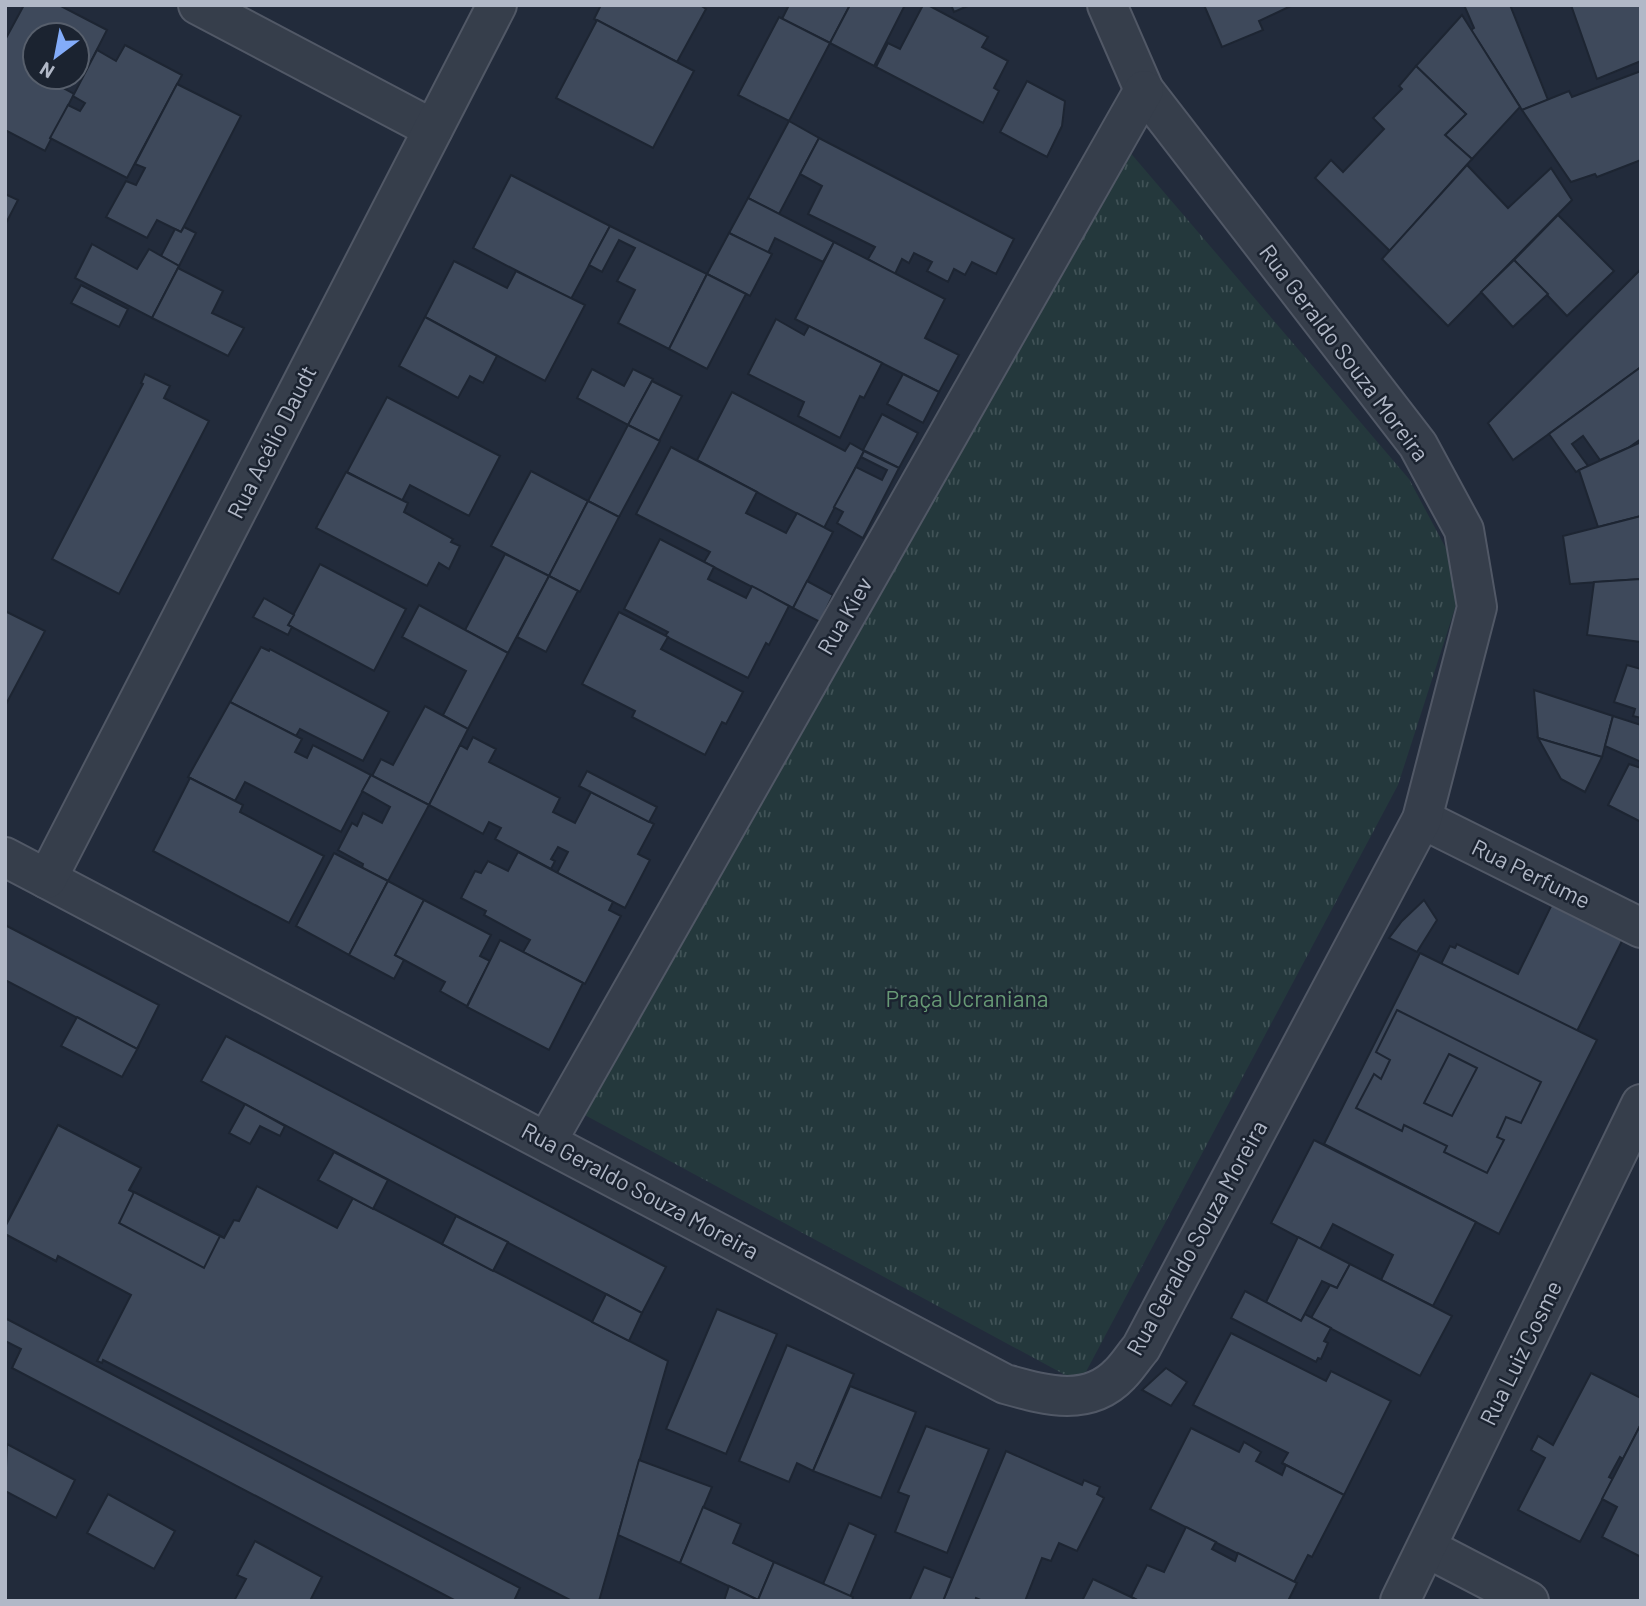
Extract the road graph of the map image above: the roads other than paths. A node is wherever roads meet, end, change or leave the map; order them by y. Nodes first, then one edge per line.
1 (198, 5) edge
2 (496, 5) edge
3 (1107, 5) edge
4 (1144, 90) junction
5 (433, 129) junction
6 (1422, 819) junction
7 (5, 857) edge
8 (47, 879) junction
9 (1641, 928) edge
10 (1641, 1104) edge
11 (547, 1141) junction
12 (1427, 1548) junction
13 (1401, 1601) edge
14 (1529, 1601) edge

1 - 5 street
2 - 5 street, Rua Acélio Daudt
3 - 4 street, Rua Geraldo Souza Moreira
4 - 6 street, Rua Geraldo Souza Moreira
4 - 11 street, Rua Kiev
5 - 8 street, Rua Acélio Daudt
6 - 9 street, Rua Perfume
6 - 11 street, Rua Geraldo Souza Moreira
7 - 8 street, Rua Geraldo Souza Moreira
8 - 11 street, Rua Geraldo Souza Moreira
10 - 12 street, Rua Luiz Cosme
12 - 13 street, Rua Luiz Cosme
12 - 14 street

